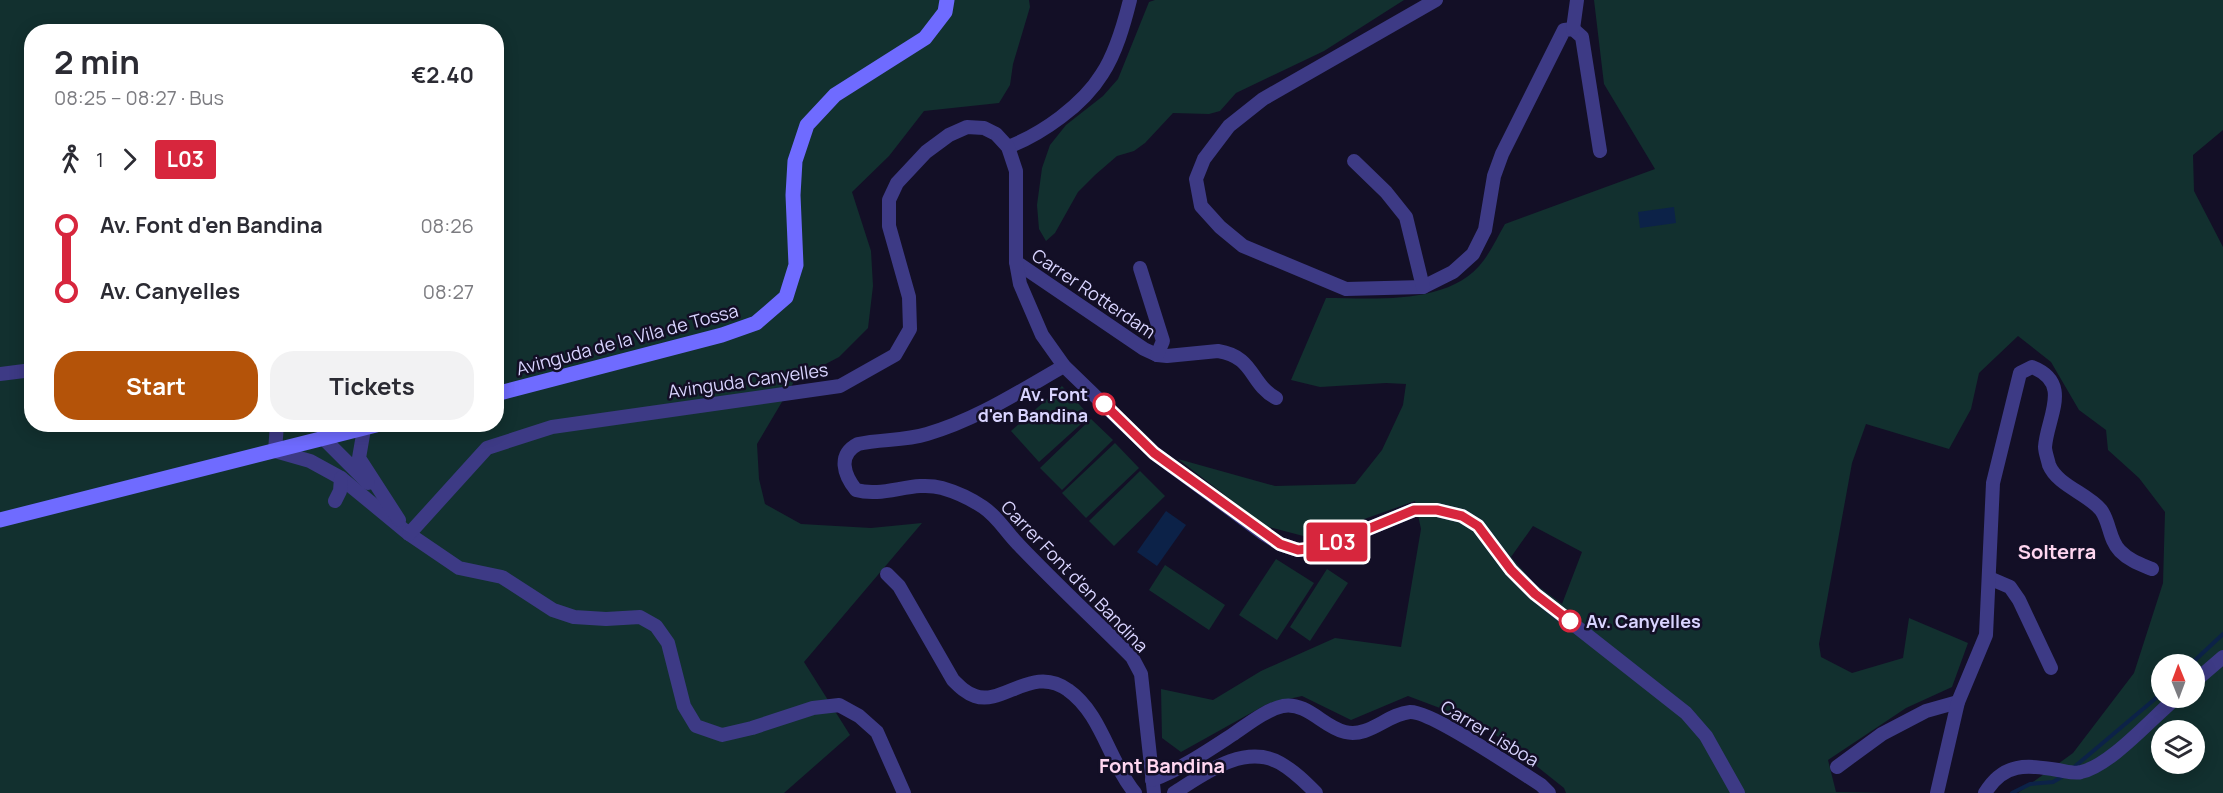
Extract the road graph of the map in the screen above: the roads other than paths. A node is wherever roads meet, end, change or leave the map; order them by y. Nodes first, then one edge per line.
1 (947, 0) edge
2 (1436, 0) edge
3 (1577, 0) edge
4 (1126, 2) edge
5 (1574, 29) junction
6 (1008, 147) junction
7 (1600, 151) dead end
8 (1354, 160) dead end
9 (1016, 262) junction
10 (1140, 268) dead end
11 (1423, 287) junction
12 (1157, 356) junction
13 (1064, 366) junction
14 (24, 371) edge
15 (0, 374) edge
16 (504, 392) edge
17 (1276, 398) dead end
18 (276, 432) edge
19 (352, 432) edge
20 (363, 432) edge
21 (324, 439) junction
22 (275, 451) junction
23 (341, 478) junction
24 (384, 500) junction
25 (335, 501) dead end
26 (0, 520) edge
27 (409, 534) junction
28 (2152, 569) dead end
29 (887, 574) dead end
30 (1989, 578) junction
31 (2223, 657) edge
32 (2051, 668) dead end
33 (2205, 672) edge
34 (1958, 702) junction
35 (2165, 708) edge
36 (1837, 767) dead end
37 (1153, 787) edge
38 (904, 793) edge
39 (1135, 793) edge
40 (1174, 793) edge
41 (1316, 793) edge
42 (1550, 793) edge
43 (1738, 793) edge
44 (1937, 793) edge
45 (1985, 793) edge

1 - 16 main road, Avinguda de la Vila de Tossa
2 - 11 street
3 - 5 street
4 - 6 street
5 - 7 street
5 - 11 street
6 - 9 street
6 - 27 street, Avinguda Canyelles
8 - 11 street
9 - 12 street, Carrer Rotterdam
9 - 13 street
10 - 12 street
12 - 17 street, Carrer Rotterdam
13 - 37 street, Carrer Font d'en Bandina
13 - 43 street
14 - 15 street
18 - 22 street
19 - 21 main road
20 - 24 street
21 - 22 main road
21 - 24 street
22 - 23 street
22 - 26 main road
23 - 25 street
23 - 27 street
24 - 27 street
27 - 38 street
28 - 30 street
29 - 39 street
30 - 32 street
30 - 34 street
31 - 33 street
34 - 36 street
34 - 44 street
35 - 45 street
37 - 42 street, Carrer Lisboa
40 - 41 street

